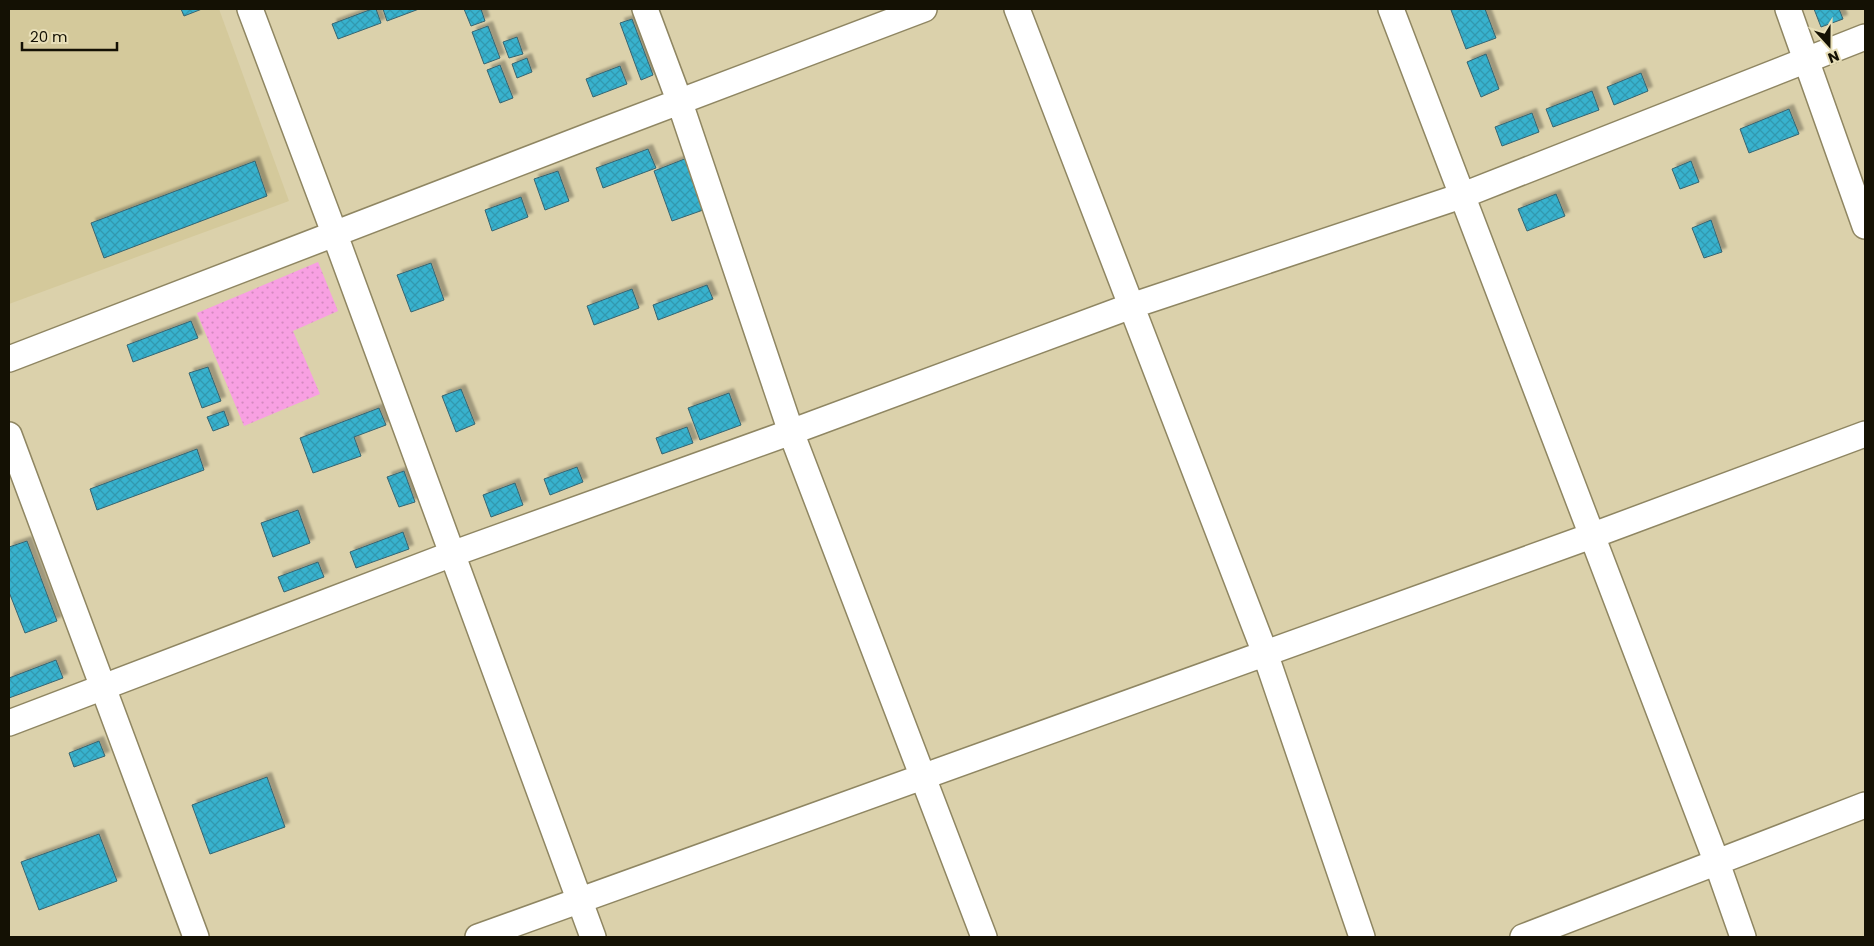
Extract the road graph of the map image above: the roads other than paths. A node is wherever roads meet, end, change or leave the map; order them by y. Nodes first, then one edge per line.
1 (250, 9) edge
2 (645, 9) edge
3 (924, 9) edge
4 (1017, 9) edge
5 (1391, 9) edge
6 (1788, 9) edge
7 (1865, 37) edge
8 (1806, 59) junction
9 (679, 100) junction
10 (1461, 196) junction
11 (1865, 226) edge
12 (335, 234) junction
13 (1131, 306) junction
14 (9, 359) edge
15 (791, 432) junction
16 (1865, 434) edge
17 (9, 435) edge
18 (1591, 536) junction
19 (452, 554) junction
20 (1265, 653) junction
21 (103, 687) junction
22 (9, 723) edge
23 (923, 777) junction
24 (1865, 805) edge
25 (1717, 863) junction
26 (580, 900) junction
27 (196, 937) edge
28 (478, 937) edge
29 (593, 937) edge
30 (984, 937) edge
31 (1362, 937) edge
32 (1522, 937) edge
33 (1743, 937) edge

1 - 12 street
2 - 9 street
3 - 9 street
4 - 13 street
5 - 10 street
6 - 8 street
7 - 8 street
8 - 10 street
8 - 11 street
9 - 12 street
9 - 15 street
10 - 13 street
10 - 18 street
12 - 14 street
12 - 19 street
13 - 15 street
13 - 20 street
15 - 19 street
15 - 23 street
16 - 18 street
17 - 21 street
18 - 20 street
18 - 25 street
19 - 21 street
19 - 26 street
20 - 23 street
20 - 31 street
21 - 22 street
21 - 27 street
23 - 26 street
23 - 30 street
24 - 25 street
25 - 32 street
25 - 33 street
26 - 28 street
26 - 29 street

